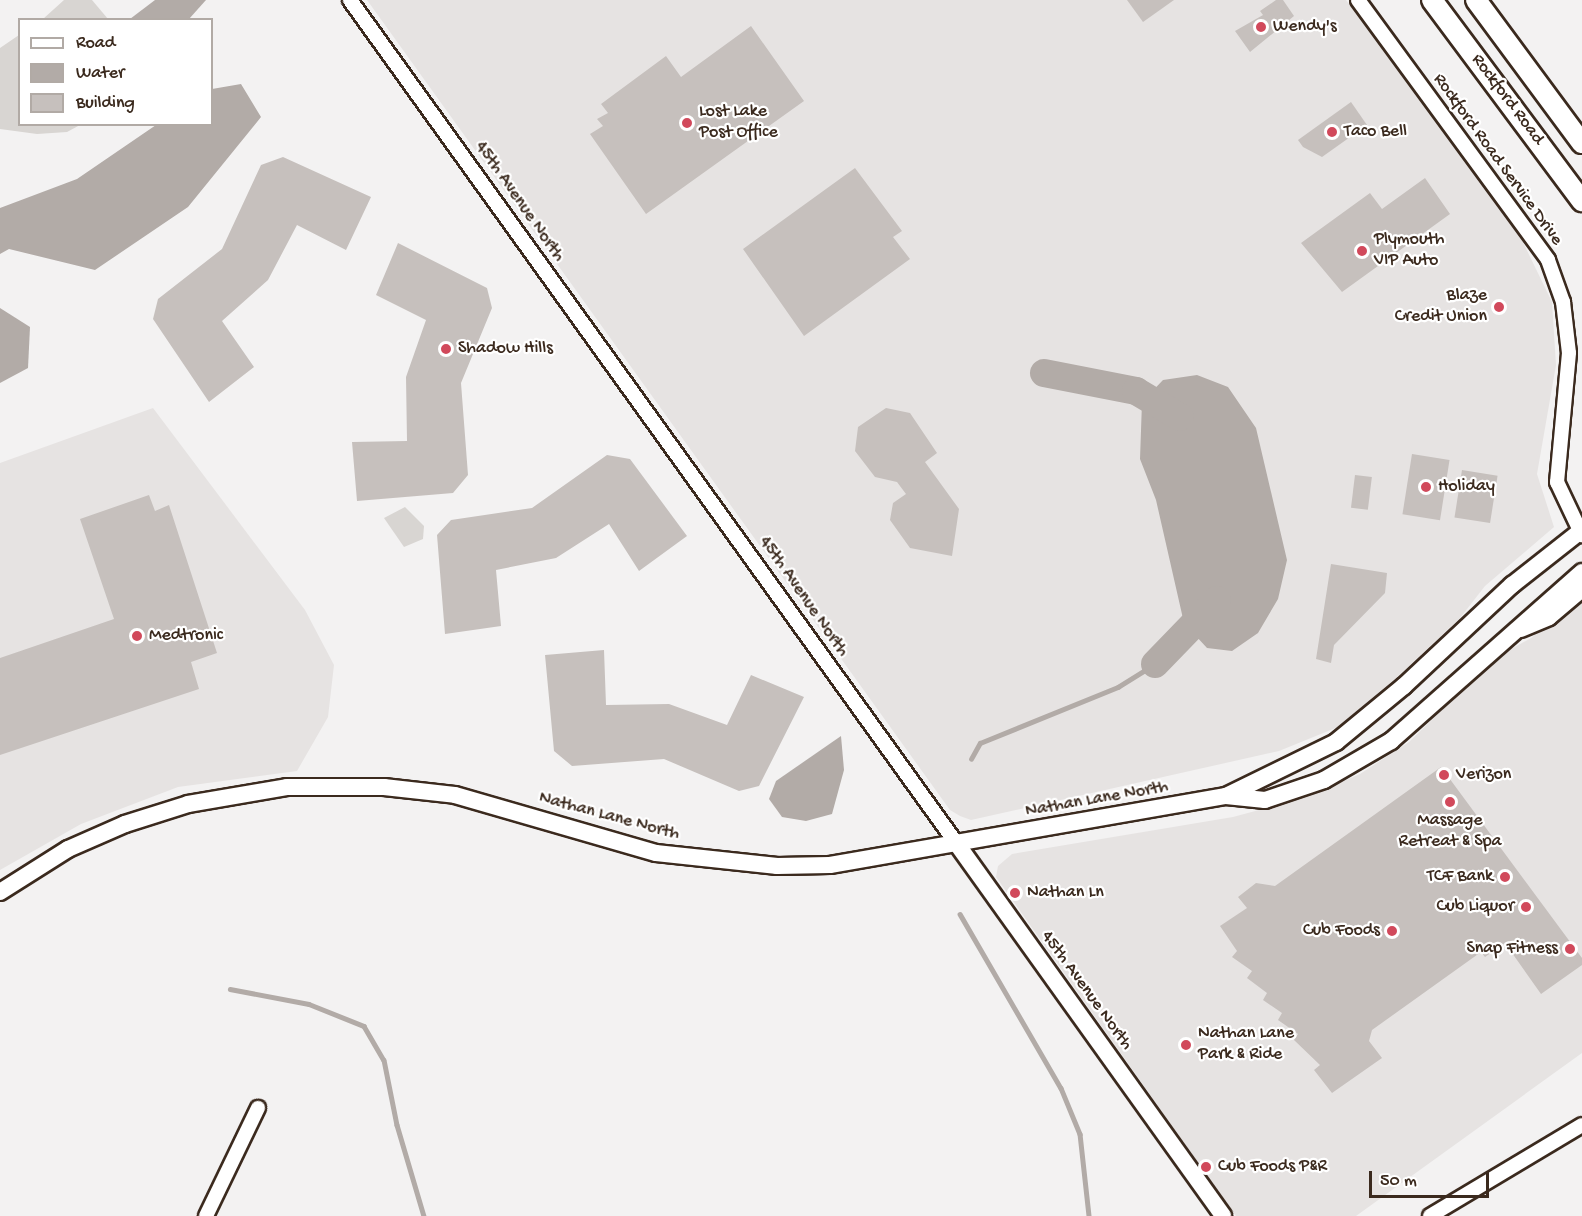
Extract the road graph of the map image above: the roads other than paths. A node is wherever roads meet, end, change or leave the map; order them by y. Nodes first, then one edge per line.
1 (350, 0) edge
2 (1358, 0) edge
3 (1432, 0) edge
4 (1476, 0) edge
5 (1582, 143) edge
6 (1582, 201) edge
7 (1581, 532) edge
8 (1582, 572) edge
9 (1582, 589) edge
10 (1506, 635) junction
11 (1226, 796) junction
12 (957, 844) junction
13 (0, 892) edge
14 (258, 1108) dead end
15 (1582, 1125) edge
16 (206, 1216) edge
17 (1224, 1216) edge
18 (1430, 1216) edge

1 - 12 street, 45th Avenue North
2 - 7 street, Rockford Road Service Drive
3 - 6 main road, Rockford Road
4 - 5 main road, Rockford Road
7 - 11 street, Nathan Lane North
8 - 10 street, Nathan Lane North
9 - 10 street
10 - 11 street, Nathan Lane North
11 - 12 street, Nathan Lane North
12 - 13 street, Nathan Lane North
12 - 17 street, 45th Avenue North
14 - 16 street
15 - 18 street

